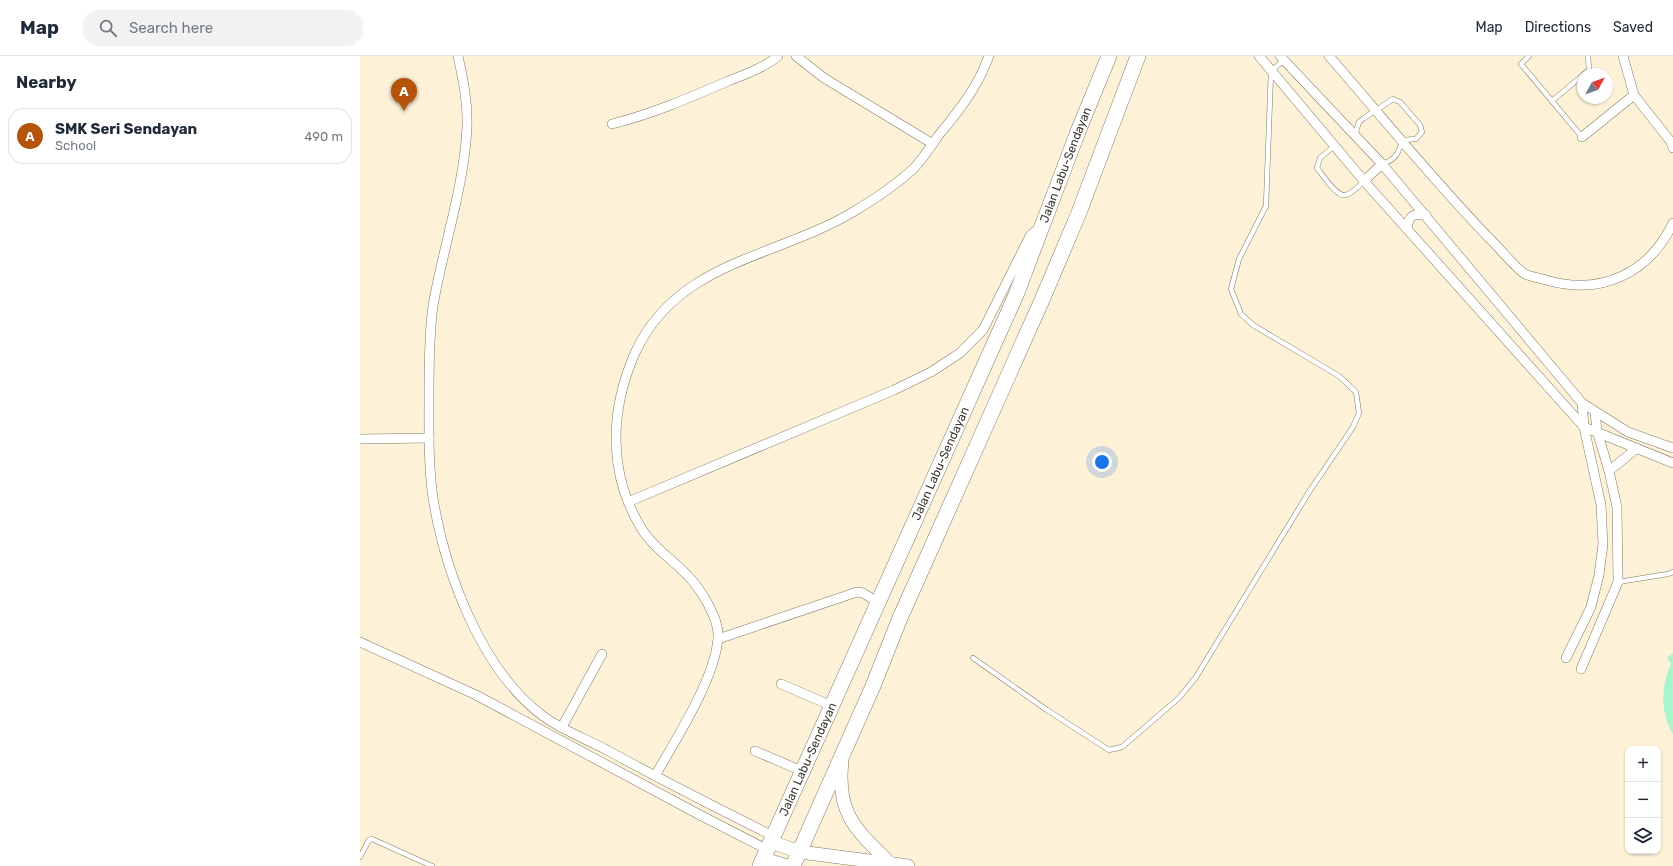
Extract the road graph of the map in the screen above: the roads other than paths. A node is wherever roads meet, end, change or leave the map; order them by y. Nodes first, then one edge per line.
1 (458, 56) edge
2 (778, 56) edge
3 (796, 56) edge
4 (989, 56) edge
5 (1109, 56) edge
6 (1138, 56) edge
7 (1259, 56) edge
8 (1329, 56) edge
9 (1529, 56) edge
10 (1588, 56) edge
11 (1623, 56) edge
12 (1284, 57) edge
13 (1589, 68) edge
14 (1271, 71) junction
15 (1577, 81) edge
16 (1634, 95) junction
17 (1552, 101) junction
18 (1376, 110) junction
19 (612, 124) dead end
20 (1355, 136) junction
21 (1582, 137) joint
22 (1403, 140) junction
23 (933, 144) junction
24 (1334, 146) junction
25 (1673, 148) edge
26 (1382, 164) junction
27 (1364, 181) junction
28 (1426, 214) junction
29 (1673, 223) edge
30 (1041, 229) junction
31 (1408, 230) junction
32 (1582, 403) junction
33 (1595, 412) junction
34 (1584, 427) junction
35 (1597, 431) junction
36 (429, 438) junction
37 (360, 439) edge
38 (1637, 448) junction
39 (1673, 448) edge
40 (1673, 463) edge
41 (1609, 471) junction
42 (628, 502) junction
43 (1673, 572) edge
44 (1618, 582) junction
45 (878, 603) junction
46 (718, 639) junction
47 (360, 642) edge
48 (602, 654) dead end
49 (973, 658) dead end
50 (1566, 658) dead end
51 (1581, 669) dead end
52 (782, 684) dead end
53 (832, 706) junction
54 (562, 727) junction
55 (755, 751) dead end
56 (843, 751) junction
57 (802, 771) junction
58 (656, 776) junction
59 (767, 850) edge
60 (800, 852) junction
61 (360, 857) edge
62 (891, 864) junction
63 (432, 866) edge
64 (787, 866) edge
65 (793, 866) edge
66 (908, 866) edge

1 - 36 street
2 - 19 street
3 - 23 street
4 - 23 street
5 - 30 main road, Jalan Labu-Sendayan
6 - 56 main road
7 - 14 street
8 - 18 street
9 - 17 lane
10 - 13 lane
11 - 16 street
12 - 14 lane
12 - 20 street
14 - 24 street
14 - 49 lane
15 - 17 lane
16 - 21 street
16 - 25 street
17 - 21 lane
18 - 20 lane
18 - 22 street
18 - 22 lane
20 - 26 street
22 - 26 lane
22 - 29 street
23 - 42 street
24 - 27 street
24 - 27 lane
26 - 27 street
26 - 28 street
27 - 31 street
28 - 31 street
28 - 32 street
30 - 42 street
30 - 45 main road, Jalan Labu-Sendayan
31 - 34 street
32 - 33 street
32 - 34 street
33 - 35 street
33 - 39 street
34 - 35 street
34 - 50 street
35 - 38 street
35 - 41 street
36 - 37 street
36 - 54 street
38 - 40 street
38 - 41 street
41 - 44 street
42 - 46 street
43 - 44 lane
44 - 51 street
45 - 46 street
45 - 53 main road, Jalan Labu-Sendayan
46 - 58 street
47 - 59 street
48 - 54 street
52 - 53 street
53 - 57 main road, Jalan Labu-Sendayan
54 - 58 street
55 - 57 street
56 - 60 main road
56 - 62 main road
57 - 59 main road, Jalan Labu-Sendayan
58 - 59 street
59 - 60 main road
59 - 64 main road
60 - 62 main road
60 - 65 main road
61 - 63 lane
62 - 66 main road

